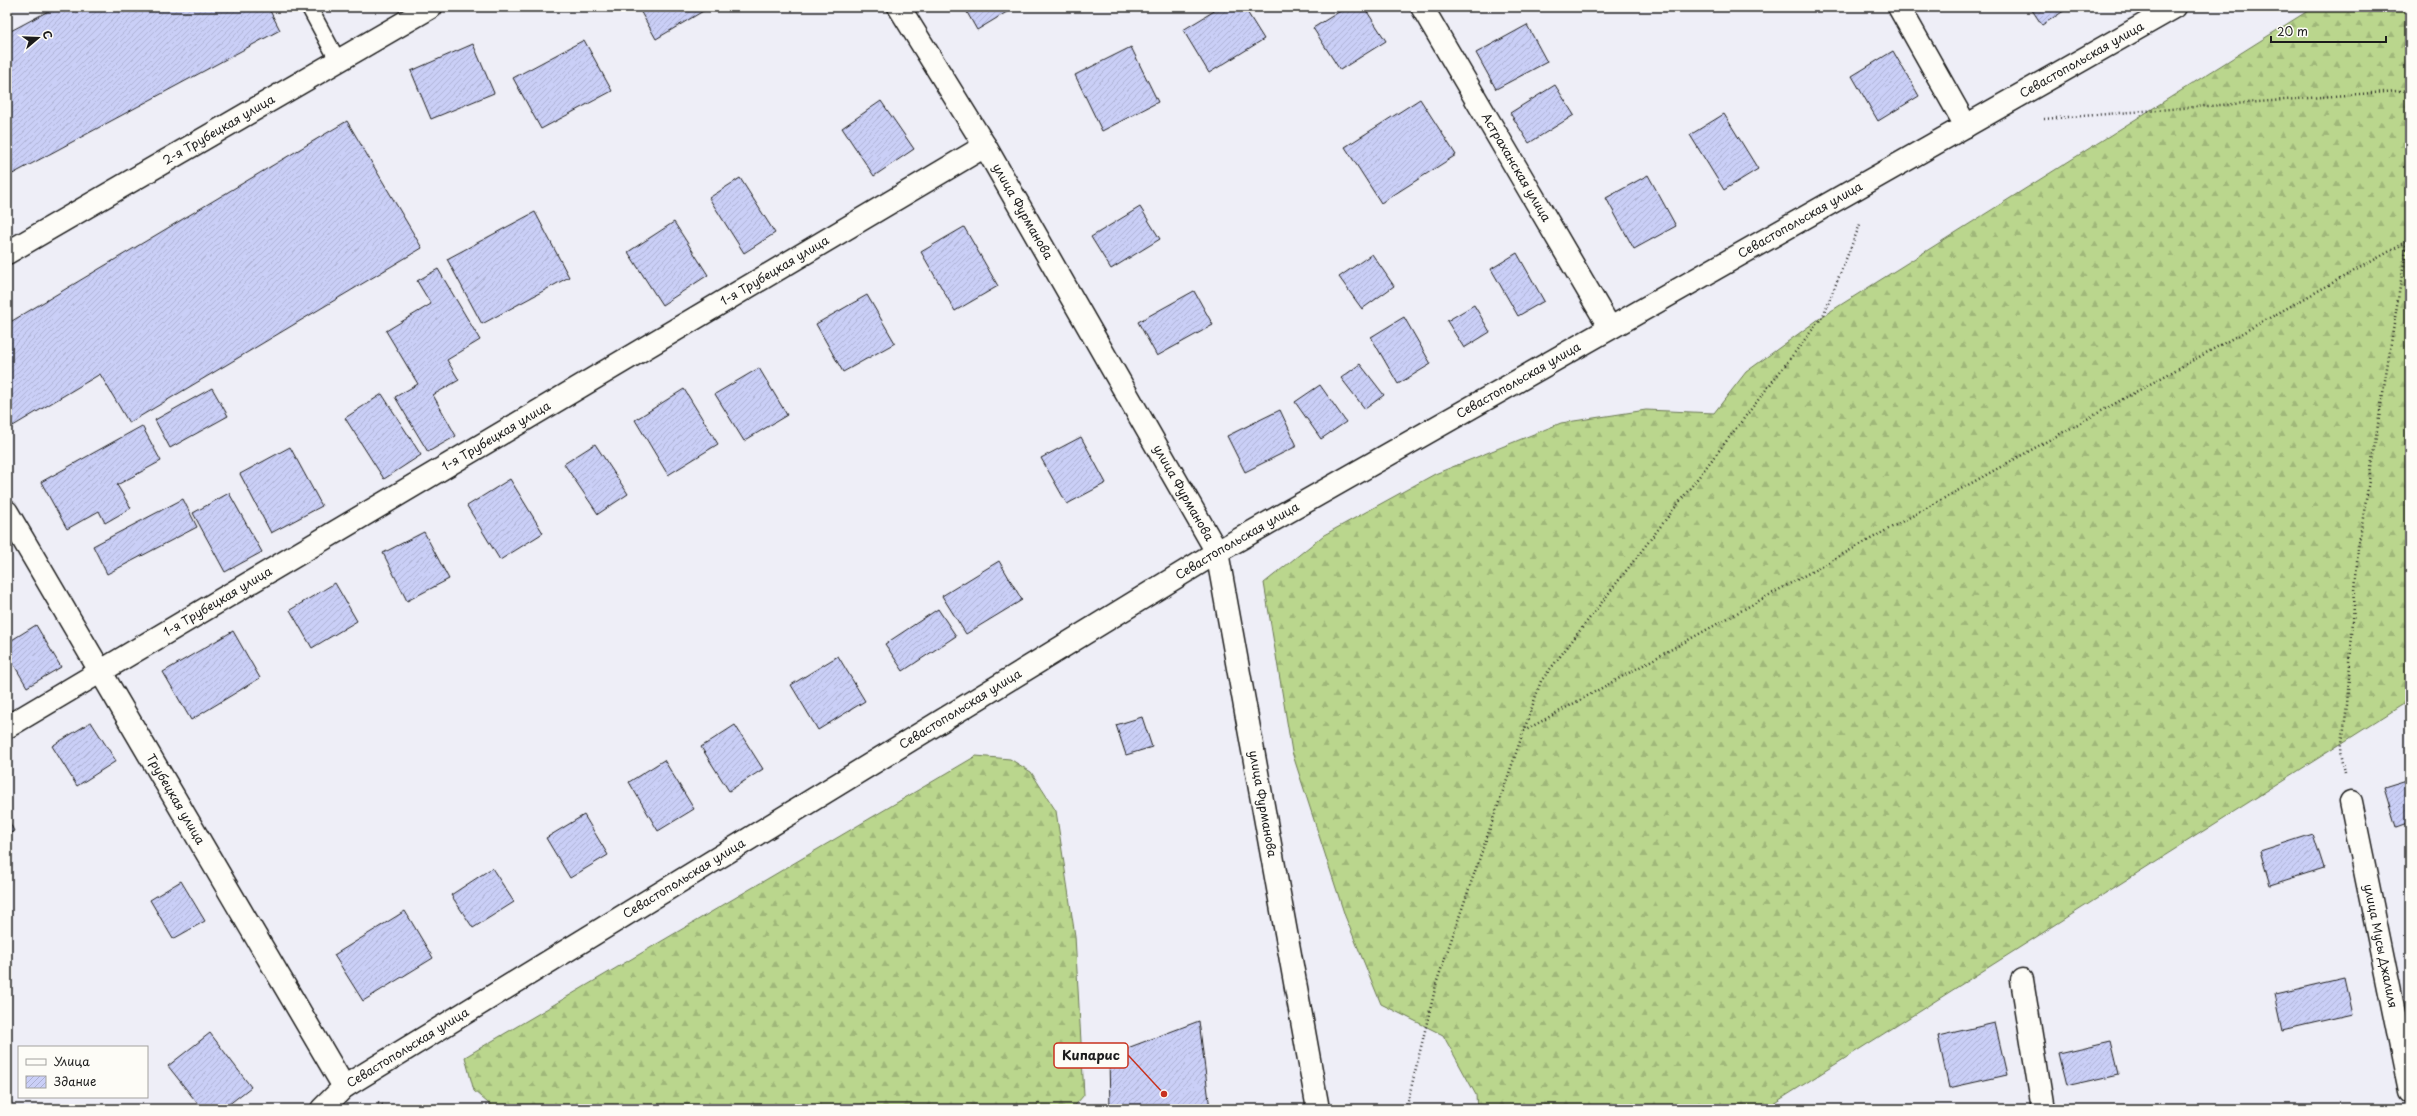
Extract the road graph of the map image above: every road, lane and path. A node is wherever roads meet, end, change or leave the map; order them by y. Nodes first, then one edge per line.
1 (309, 7) edge
2 (431, 7) edge
3 (899, 7) edge
4 (1422, 7) edge
5 (1899, 7) edge
6 (2175, 7) edge
7 (338, 61) junction
8 (2410, 90) edge
9 (2037, 120) dead end
10 (1966, 126) junction
11 (985, 146) junction
12 (1881, 174) junction
13 (2410, 240) edge
14 (2407, 242) junction
15 (7, 253) edge
16 (1610, 328) junction
17 (7, 512) edge
18 (1217, 552) junction
19 (100, 673) junction
20 (7, 727) edge
21 (1524, 731) junction
22 (2351, 802) joint
23 (2022, 980) dead end
24 (344, 1087) junction
25 (2410, 1091) edge
26 (322, 1109) edge
27 (1318, 1109) edge
28 (1406, 1109) edge
29 (2043, 1109) edge

1 - 7 lane
2 - 7 street, 2-я Трубецкая улица
3 - 11 street, улица Фурманова
4 - 16 street, Астраханская улица
5 - 10 street
6 - 10 street, Севастопольская улица
7 - 15 street, 2-я Трубецкая улица
8 - 9 path
10 - 12 street, Севастопольская улица
11 - 18 street, улица Фурманова
11 - 19 street, 1-я Трубецкая улица
12 - 16 street, Севастопольская улица
12 - 21 path
13 - 14 path
14 - 21 path
14 - 22 path
16 - 18 street, Севастопольская улица
17 - 19 street, Трубецкая улица
18 - 24 street, Севастопольская улица
18 - 27 street, улица Фурманова
19 - 20 street, 1-я Трубецкая улица
19 - 24 street, Трубецкая улица
21 - 28 path
22 - 25 street, улица Мусы Джалиля
23 - 29 street
24 - 26 street, Севастопольская улица

